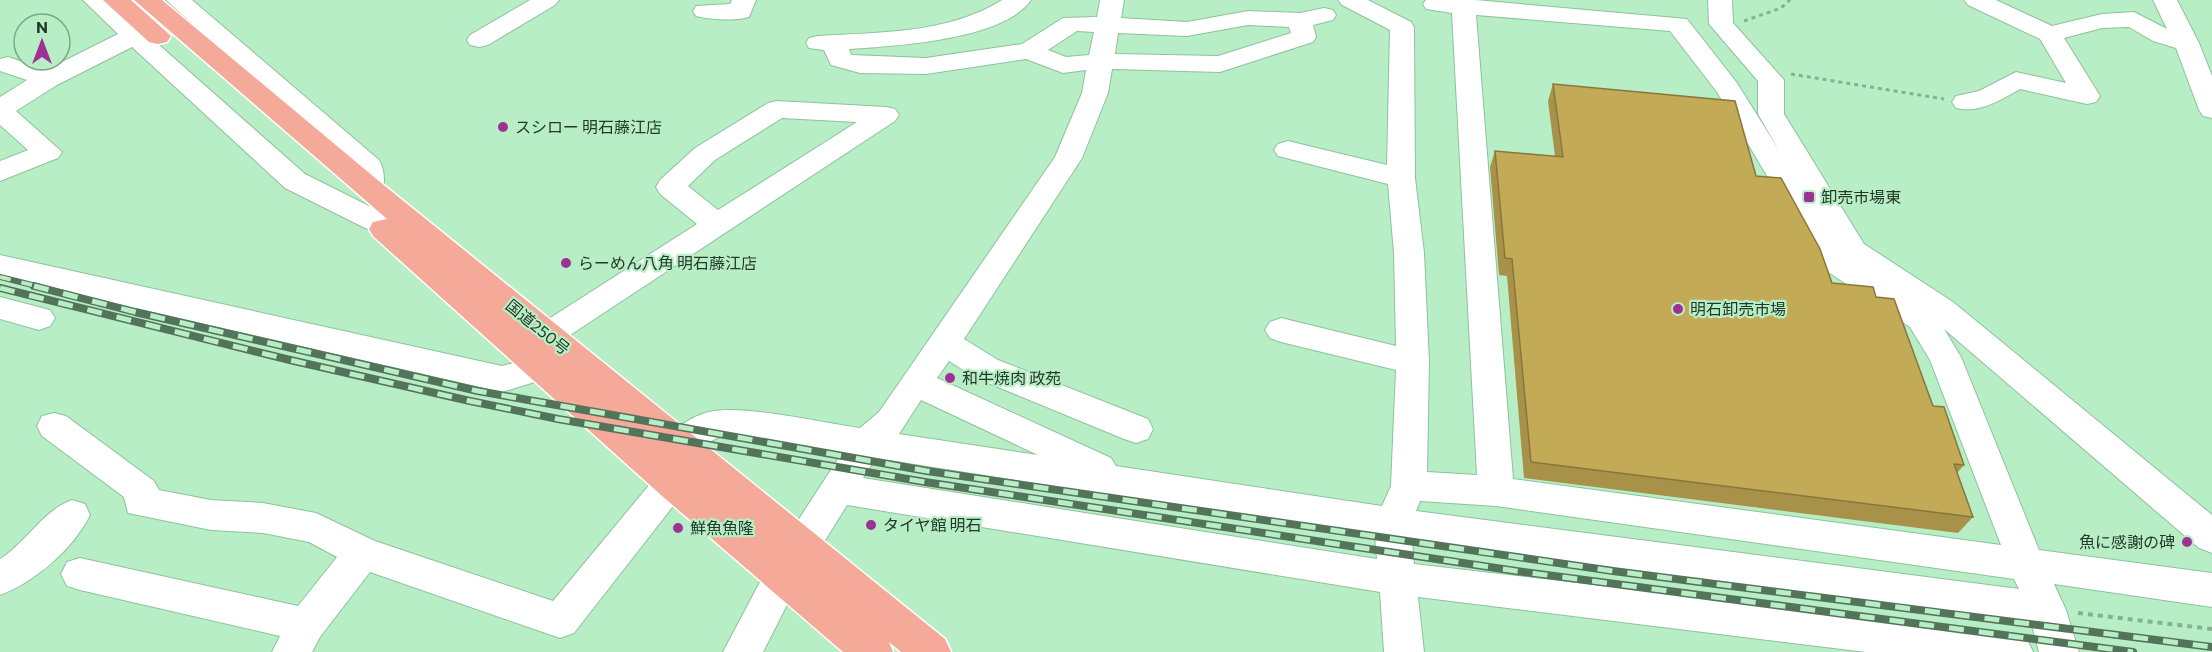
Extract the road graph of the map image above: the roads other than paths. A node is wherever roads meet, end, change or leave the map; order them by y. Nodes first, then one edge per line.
1 (95, 0) edge
2 (116, 0) edge
3 (147, 0) edge
4 (547, 0) edge
5 (744, 0) edge
6 (1019, 0) edge
7 (1112, 0) edge
8 (1720, 0) edge
9 (1976, 0) edge
10 (2165, 0) edge
11 (1454, 3) edge
12 (186, 4) edge
13 (705, 11) dead end
14 (1325, 12) edge
15 (1108, 25) junction
16 (136, 34) junction
17 (2049, 34) junction
18 (479, 40) dead end
19 (2187, 43) junction
20 (1029, 51) junction
21 (1100, 61) junction
22 (8, 65) dead end
23 (48, 79) junction
24 (1965, 102) road end
25 (0, 110) edge
26 (2212, 111) edge
27 (1288, 150) dead end
28 (0, 172) edge
29 (1401, 178) junction
30 (370, 189) junction
31 (375, 221) junction
32 (718, 225) junction
33 (0, 266) edge
34 (0, 308) edge
35 (39, 318) dead end
36 (1281, 330) dead end
37 (547, 335) junction
38 (945, 343) junction
39 (1413, 362) junction
40 (543, 367) junction
41 (915, 382) junction
42 (54, 426) dead end
43 (1136, 429) dead end
44 (867, 443) junction
45 (682, 444) junction
46 (672, 482) junction
47 (1133, 484) junction
48 (1409, 486) junction
49 (839, 489) junction
50 (1496, 491) junction
51 (72, 515) dead end
52 (1392, 524) junction
53 (2212, 537) edge
54 (803, 546) junction
55 (363, 554) junction
56 (2026, 563) junction
57 (80, 574) dead end
58 (782, 577) junction
59 (1395, 578) junction
60 (0, 579) edge
61 (2212, 590) edge
62 (2047, 610) junction
63 (299, 639) edge
64 (743, 652) edge
65 (873, 652) edge
66 (931, 652) edge
67 (1404, 652) edge
68 (2013, 652) edge
69 (2059, 652) edge

1 - 16 street
2 - 31 highway, 国道250号
3 - 30 highway, 国道250号
4 - 18 street
5 - 13 street
6 - 20 street
7 - 15 street
8 - 53 street
9 - 17 street
10 - 19 street
11 - 50 street
11 - 56 street
12 - 30 street
14 - 15 street
14 - 21 street
14 - 29 street
15 - 20 street
15 - 21 street
16 - 23 street
16 - 31 street
17 - 19 street
17 - 24 street
19 - 26 street
20 - 21 street
21 - 38 street
22 - 23 street
23 - 25 street
25 - 28 street
27 - 29 street
29 - 39 street
30 - 37 highway, 国道250号
31 - 40 highway, 国道250号
32 - 32 street
32 - 37 street
33 - 40 street
34 - 35 street
36 - 39 street
37 - 45 highway, 国道250号
38 - 41 street
38 - 43 street
39 - 48 street
40 - 46 highway, 国道250号
41 - 44 street
41 - 47 street
42 - 55 street
44 - 45 street
44 - 47 street
44 - 49 street
45 - 54 highway, 国道250号
46 - 55 street
46 - 58 highway, 国道250号
47 - 52 street
48 - 50 street
48 - 52 street
49 - 54 street
49 - 59 street
50 - 56 street
51 - 60 street
52 - 59 street
52 - 62 street
54 - 58 street
54 - 66 highway, 国道250号
55 - 63 street
56 - 61 street
56 - 62 street
57 - 63 street
58 - 64 street
58 - 65 highway, 国道250号
59 - 67 street
59 - 68 street
62 - 69 street

